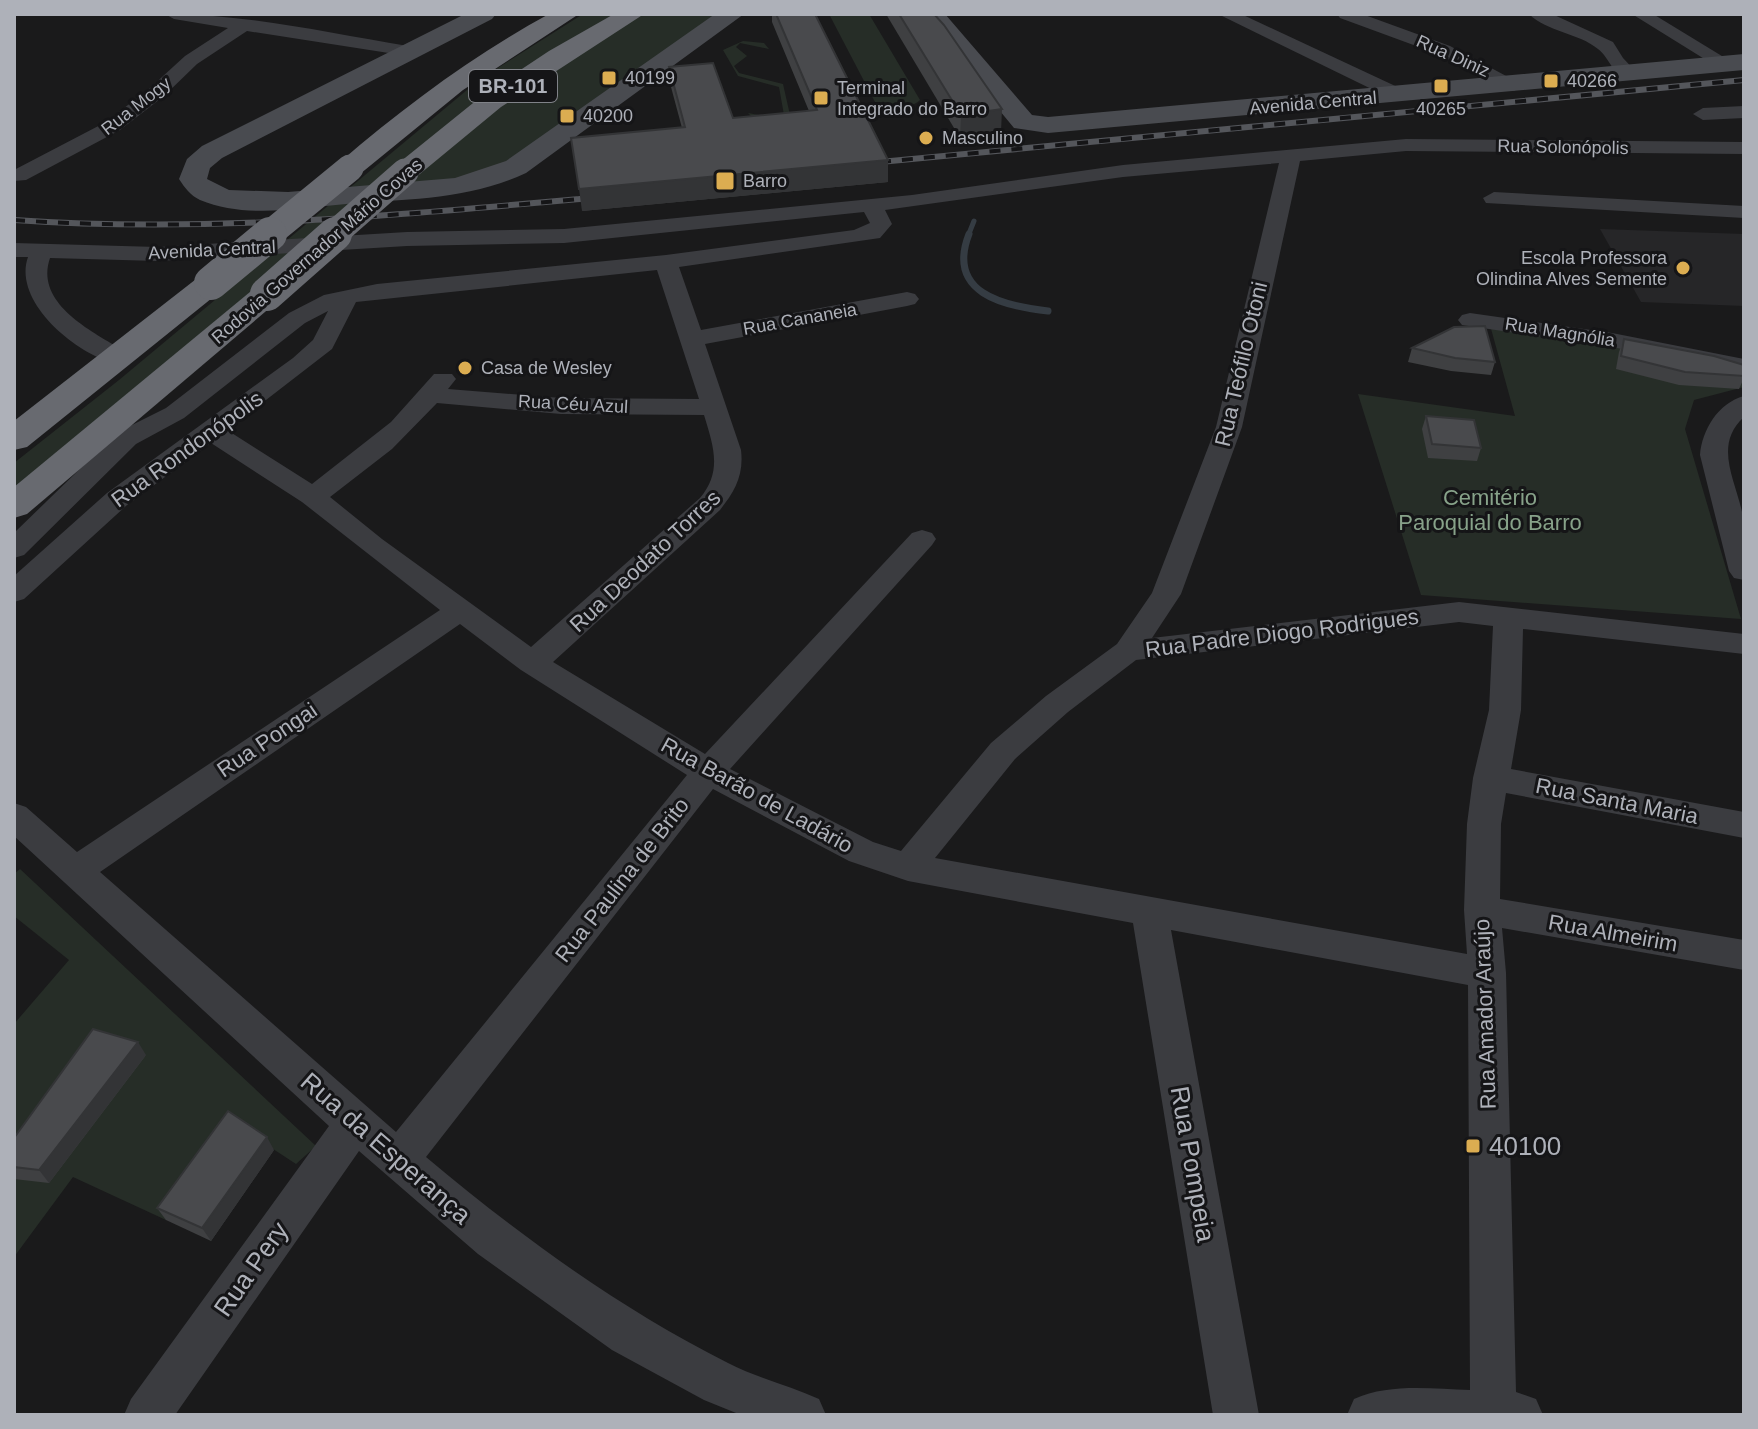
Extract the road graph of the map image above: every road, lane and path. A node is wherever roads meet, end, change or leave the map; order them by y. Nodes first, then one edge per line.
1 (174, 14) edge
2 (484, 14) edge
3 (567, 14) edge
4 (632, 14) edge
5 (732, 14) edge
6 (932, 14) edge
7 (1227, 14) edge
8 (1346, 14) edge
9 (1538, 14) edge
10 (1641, 14) edge
11 (216, 16) edge
12 (538, 22) edge
13 (246, 24) junction
14 (1455, 38) dead end
15 (1433, 46) junction
16 (408, 51) junction
17 (1735, 63) edge
18 (1629, 74) junction
19 (1514, 85) junction
20 (1399, 95) junction
21 (1744, 112) edge
22 (1703, 114) dead end
23 (1381, 147) joint
24 (1744, 148) edge
25 (1291, 155) junction
26 (19, 176) dead end
27 (1494, 198) dead end
28 (875, 209) junction
29 (1744, 212) edge
30 (603, 232) junction
31 (479, 238) junction
32 (14, 250) edge
33 (41, 251) junction
34 (630, 255) junction
35 (666, 262) junction
36 (538, 275) junction
37 (347, 297) junction
38 (907, 299) dead end
39 (1470, 320) dead end
40 (222, 335) junction
41 (692, 339) junction
42 (117, 357) junction
43 (1744, 366) edge
44 (1744, 404) edge
45 (714, 407) junction
46 (49, 411) junction
47 (14, 427) edge
48 (209, 430) junction
49 (127, 438) junction
50 (14, 439) edge
51 (312, 496) junction
52 (14, 506) edge
53 (922, 539) dead end
54 (14, 549) edge
55 (1744, 571) edge
56 (14, 592) edge
57 (460, 610) junction
58 (1508, 616) junction
59 (1744, 644) edge
60 (1128, 651) junction
61 (532, 663) junction
62 (708, 772) junction
63 (1490, 778) junction
64 (14, 816) edge
65 (1744, 825) edge
66 (908, 867) junction
67 (75, 871) junction
68 (1482, 910) junction
69 (1150, 913) junction
70 (1744, 955) edge
71 (1487, 973) junction
72 (355, 1123) junction
73 (399, 1160) junction
74 (1502, 1414) edge
75 (147, 1415) edge
76 (803, 1415) edge
77 (1236, 1415) edge
78 (1370, 1415) edge

1 - 11 street
2 - 16 street
3 - 12 highway, Rodovia Governador Mário Covas / BR-101
4 - 40 highway, Rodovia Governador Mário Covas / BR-101, bridge
5 - 16 street
6 - 20 street, Avenida Central
7 - 20 street
8 - 15 street, Rua Diniz
9 - 18 street
10 - 17 street
11 - 13 street
12 - 42 highway, Rodovia Governador Mário Covas / BR-101, bridge
13 - 16 street
13 - 26 street, Rua Mogy
14 - 15 street
15 - 19 street, Rua Diniz
17 - 18 street, Avenida Central
18 - 19 street, Avenida Central
19 - 20 street, Avenida Central
21 - 22 street
23 - 24 street, Rua Solonópolis
23 - 25 street, Avenida Central
25 - 28 street, Avenida Central
25 - 60 street, Rua Teófilo Otoni
27 - 29 street
28 - 30 street, Avenida Central
28 - 34 street, Avenida Central
28 - 35 street, Avenida Central
30 - 31 street, Avenida Central
30 - 34 street
31 - 33 street, Avenida Central
31 - 36 street
32 - 33 street, Avenida Central
33 - 42 street
34 - 35 street, Avenida Central
34 - 36 street, Avenida Central
35 - 41 street, Rua Deodato Torres
36 - 37 street, Avenida Central
37 - 48 street, Rua Rondonópolis
37 - 49 street, Avenida Central
38 - 41 street, Rua Cananeia
39 - 43 street, Rua Magnólia
40 - 49 highway
40 - 52 highway, Rodovia Governador Mário Covas / BR-101
41 - 45 street, Rua Deodato Torres
42 - 46 highway, Rodovia Governador Mário Covas / BR-101
44 - 55 street
45 - 51 street, Rua Céu Azul
45 - 61 street, Rua Deodato Torres
46 - 47 highway
46 - 50 highway, Rodovia Governador Mário Covas / BR-101
48 - 51 street, Rua Barão de Ladário
48 - 56 street, Rua Rondonópolis
49 - 54 street, Avenida Central
51 - 57 street, Rua Barão de Ladário
53 - 62 street, Rua Paulina de Brito
57 - 61 street, Rua Barão de Ladário
57 - 67 street, Rua Pongai
58 - 59 street, Rua Padre Diogo Rodrigues
58 - 60 street, Rua Padre Diogo Rodrigues
58 - 63 street, Rua Amador Araújo
60 - 66 street, Rua Padre Diogo Rodrigues
61 - 62 street, Rua Barão de Ladário
62 - 66 street, Rua Barão de Ladário
62 - 73 street, Rua Paulina de Brito
63 - 65 street, Rua Santa Maria
63 - 68 street, Rua Amador Araújo
64 - 67 street, Rua da Esperança
66 - 69 street, Rua Barão de Ladário
67 - 72 street, Rua da Esperança
68 - 70 street, Rua Almeirim
68 - 71 street, Rua Amador Araújo
69 - 71 street, Rua Barão de Ladário
69 - 77 street, Rua Pompeia
71 - 74 street, Rua Amador Araújo
72 - 73 street, Rua da Esperança
72 - 75 street, Rua Pery
73 - 76 street, Rua da Esperança
74 - 78 street

